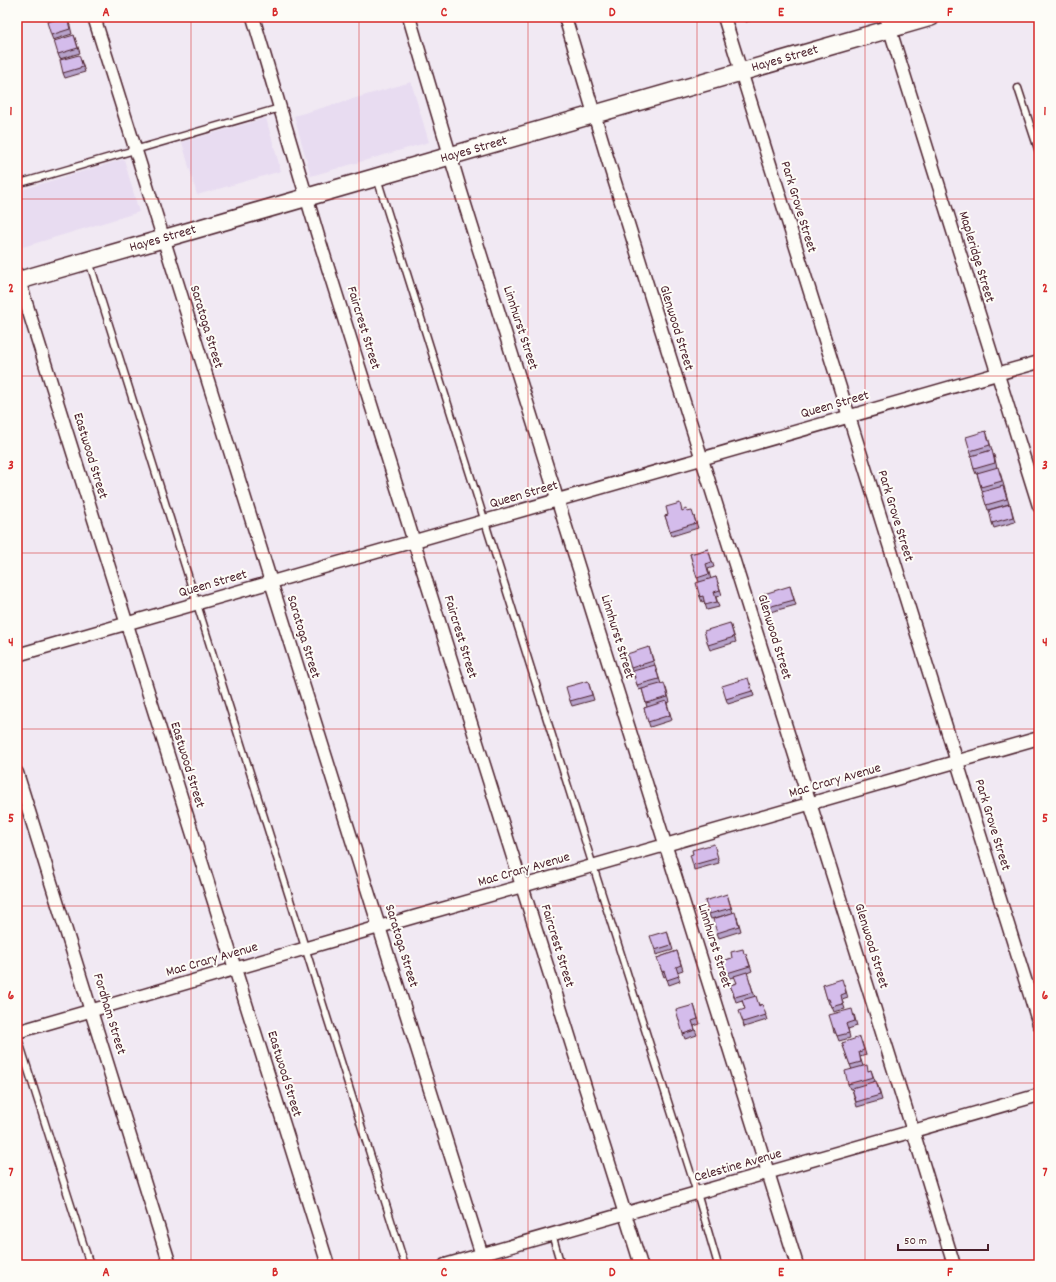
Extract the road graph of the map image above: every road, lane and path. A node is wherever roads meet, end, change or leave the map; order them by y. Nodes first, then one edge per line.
1 (94, 17) edge
2 (253, 17) edge
3 (409, 17) edge
4 (565, 17) edge
5 (724, 17) edge
6 (931, 17) edge
7 (887, 23) edge
8 (740, 72) junction
9 (1018, 88) dead end
10 (280, 108) junction
11 (594, 115) junction
12 (135, 150) junction
13 (1039, 152) edge
14 (450, 156) junction
15 (377, 178) junction
16 (17, 184) edge
17 (307, 198) junction
18 (163, 240) junction
19 (89, 261) junction
20 (18, 279) edge
21 (1039, 362) edge
22 (998, 374) junction
23 (848, 417) junction
24 (702, 459) junction
25 (559, 501) junction
26 (1039, 506) edge
27 (485, 522) junction
28 (415, 542) junction
29 (271, 583) junction
30 (197, 604) junction
31 (127, 624) junction
32 (17, 656) edge
33 (1039, 738) edge
34 (957, 762) junction
35 (17, 773) edge
36 (810, 804) junction
37 (666, 845) junction
38 (593, 866) junction
39 (523, 886) junction
40 (379, 927) junction
41 (306, 948) junction
42 (235, 969) junction
43 (92, 1010) junction
44 (1039, 1024) edge
45 (17, 1033) edge
46 (1039, 1095) edge
47 (913, 1131) junction
48 (769, 1173) junction
49 (697, 1193) junction
50 (625, 1214) junction
51 (552, 1234) junction
52 (483, 1260) edge
53 (90, 1265) edge
54 (170, 1265) edge
55 (328, 1265) edge
56 (406, 1265) edge
57 (445, 1265) edge
58 (561, 1265) edge
59 (641, 1265) edge
60 (718, 1265) edge
61 (797, 1265) edge
62 (954, 1265) edge

1 - 12 street, Saratoga Street
2 - 10 street, Faircrest Street
3 - 14 street, Linnhurst Street
4 - 11 street, Glenwood Street
5 - 8 street, Park Grove Street
6 - 7 street, Hayes Street
7 - 8 street, Hayes Street
7 - 22 street, Mapleridge Street
8 - 11 street, Hayes Street
8 - 23 street, Park Grove Street
9 - 13 lane
10 - 12 lane
10 - 17 street, Faircrest Street
11 - 14 street, Hayes Street
11 - 24 street, Glenwood Street
12 - 16 lane
12 - 18 street, Saratoga Street
14 - 15 street, Hayes Street
14 - 25 street, Linnhurst Street
15 - 17 street, Hayes Street
15 - 27 lane
17 - 18 street, Hayes Street
17 - 28 street, Faircrest Street
18 - 19 street, Hayes Street
18 - 29 street, Saratoga Street
19 - 20 street, Hayes Street
19 - 30 lane
20 - 31 street, Eastwood Street
21 - 22 street, Queen Street
22 - 23 street, Queen Street
22 - 26 street, Mapleridge Street
23 - 24 street, Queen Street
23 - 34 street, Park Grove Street
24 - 25 street, Queen Street
24 - 36 street, Glenwood Street
25 - 27 street, Queen Street
25 - 37 street, Linnhurst Street
27 - 28 street, Queen Street
27 - 38 lane
28 - 29 street, Queen Street
28 - 39 street, Faircrest Street
29 - 30 street, Queen Street
29 - 40 street, Saratoga Street
30 - 31 street, Queen Street
30 - 41 lane
31 - 32 street, Queen Street
31 - 42 street, Eastwood Street
33 - 34 street, Mac Crary Avenue
34 - 36 street, Mac Crary Avenue
34 - 44 street, Park Grove Street
35 - 43 street, Fordham Street
36 - 37 street, Mac Crary Avenue
36 - 47 street, Glenwood Street
37 - 38 street, Mac Crary Avenue
37 - 48 street, Linnhurst Street
38 - 39 street, Mac Crary Avenue
38 - 49 lane
39 - 40 street, Mac Crary Avenue
39 - 50 street, Faircrest Street
40 - 41 street, Mac Crary Avenue
40 - 52 street, Saratoga Street
41 - 42 street, Mac Crary Avenue
41 - 56 lane
42 - 43 street, Mac Crary Avenue
42 - 55 street, Eastwood Street
43 - 45 street, Mac Crary Avenue
43 - 54 street, Fordham Street
45 - 53 lane
46 - 47 street, Celestine Avenue
47 - 48 street, Celestine Avenue
47 - 62 street, Glenwood Street
48 - 49 street, Celestine Avenue
48 - 61 street, Linnhurst Street
49 - 50 street, Celestine Avenue
49 - 60 lane
50 - 51 street, Celestine Avenue
50 - 59 street, Faircrest Street
51 - 52 street, Celestine Avenue
51 - 58 lane
52 - 57 street, Celestine Avenue

